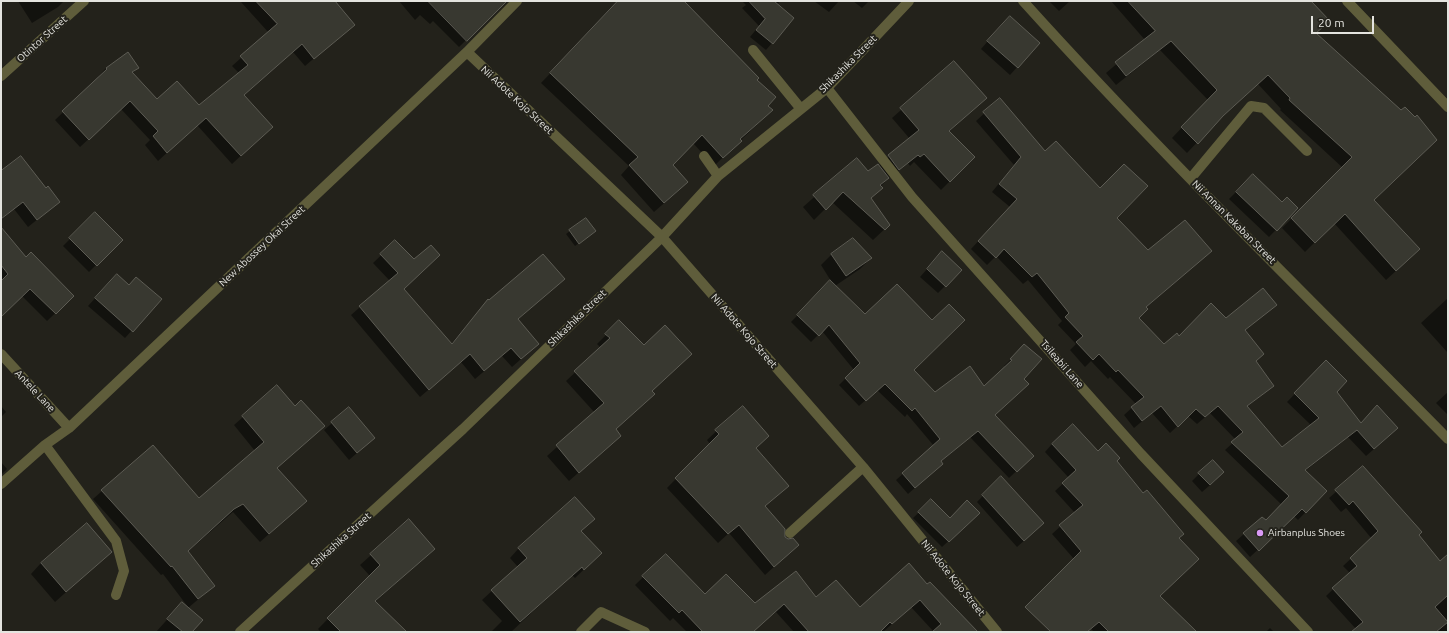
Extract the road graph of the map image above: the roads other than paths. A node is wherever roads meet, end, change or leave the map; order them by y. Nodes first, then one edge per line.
1 (84, 1) edge
2 (517, 1) edge
3 (909, 1) edge
4 (1023, 1) edge
5 (1347, 1) edge
6 (753, 50) dead end
7 (467, 52) junction
8 (1, 76) edge
9 (827, 88) junction
10 (1448, 107) edge
11 (801, 109) junction
12 (1307, 151) dead end
13 (704, 156) dead end
14 (718, 176) junction
15 (1191, 178) junction
16 (662, 237) junction
17 (1, 354) edge
18 (69, 428) junction
19 (1448, 439) edge
20 (45, 445) junction
21 (863, 467) junction
22 (1, 484) edge
23 (790, 533) dead end
24 (116, 595) dead end
25 (240, 632) edge
26 (581, 632) edge
27 (645, 632) edge
28 (997, 632) edge
29 (1308, 632) edge

1 - 8 street, Otintor Street
2 - 7 street, New Abossey Okai Street
3 - 9 street, Shikashika Street
4 - 15 street, Nii Annan Kakaban Street
5 - 10 street
6 - 11 street
7 - 16 street, Nii Adote Kojo Street
7 - 18 street, New Abossey Okai Street
9 - 11 street, Shikashika Street
9 - 29 street, Tsileabii Lane
11 - 14 street, Shikashika Street
12 - 15 street
13 - 14 street
14 - 16 street, Shikashika Street
15 - 19 street, Nii Annan Kakaban Street
16 - 21 street, Nii Adote Kojo Street
16 - 25 street, Shikashika Street
17 - 18 street, Antele Lane
18 - 20 street, New Abossey Okai Street
20 - 22 street, New Abossey Okai Street
20 - 24 street
21 - 23 street
21 - 28 street, Nii Adote Kojo Street
26 - 27 street

